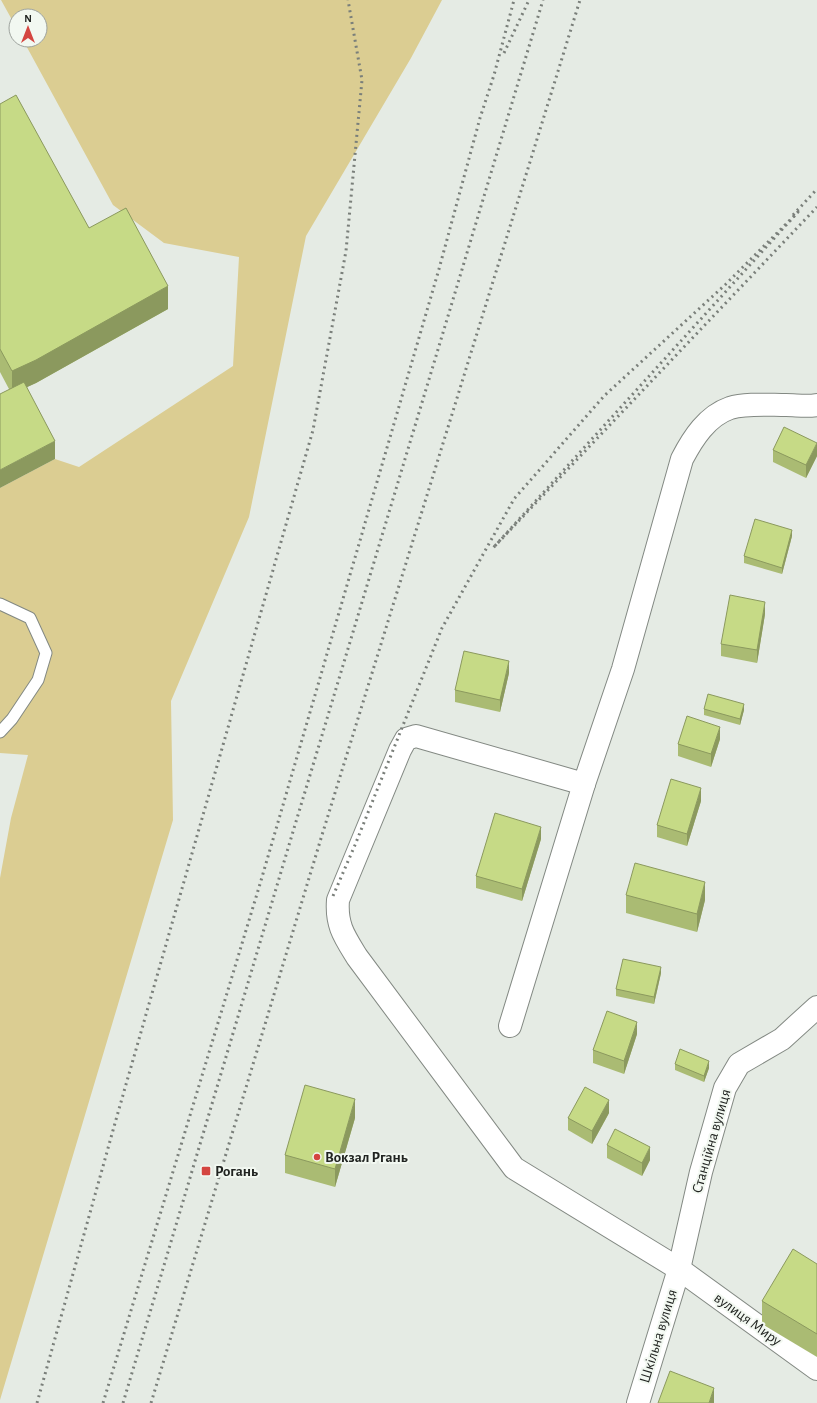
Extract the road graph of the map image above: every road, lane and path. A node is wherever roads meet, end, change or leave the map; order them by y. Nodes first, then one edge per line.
1 (817, 404) edge
2 (0, 604) edge
3 (0, 732) edge
4 (584, 784) junction
5 (817, 1007) edge
6 (510, 1026) dead end
7 (679, 1269) junction
8 (817, 1369) edge
9 (638, 1403) edge

1 - 4 street
2 - 3 lane
4 - 6 street
4 - 7 street, вулиця Миру
5 - 7 street, Станційна вулиця
7 - 8 street, вулиця Миру
7 - 9 street, Шкільна вулиця

